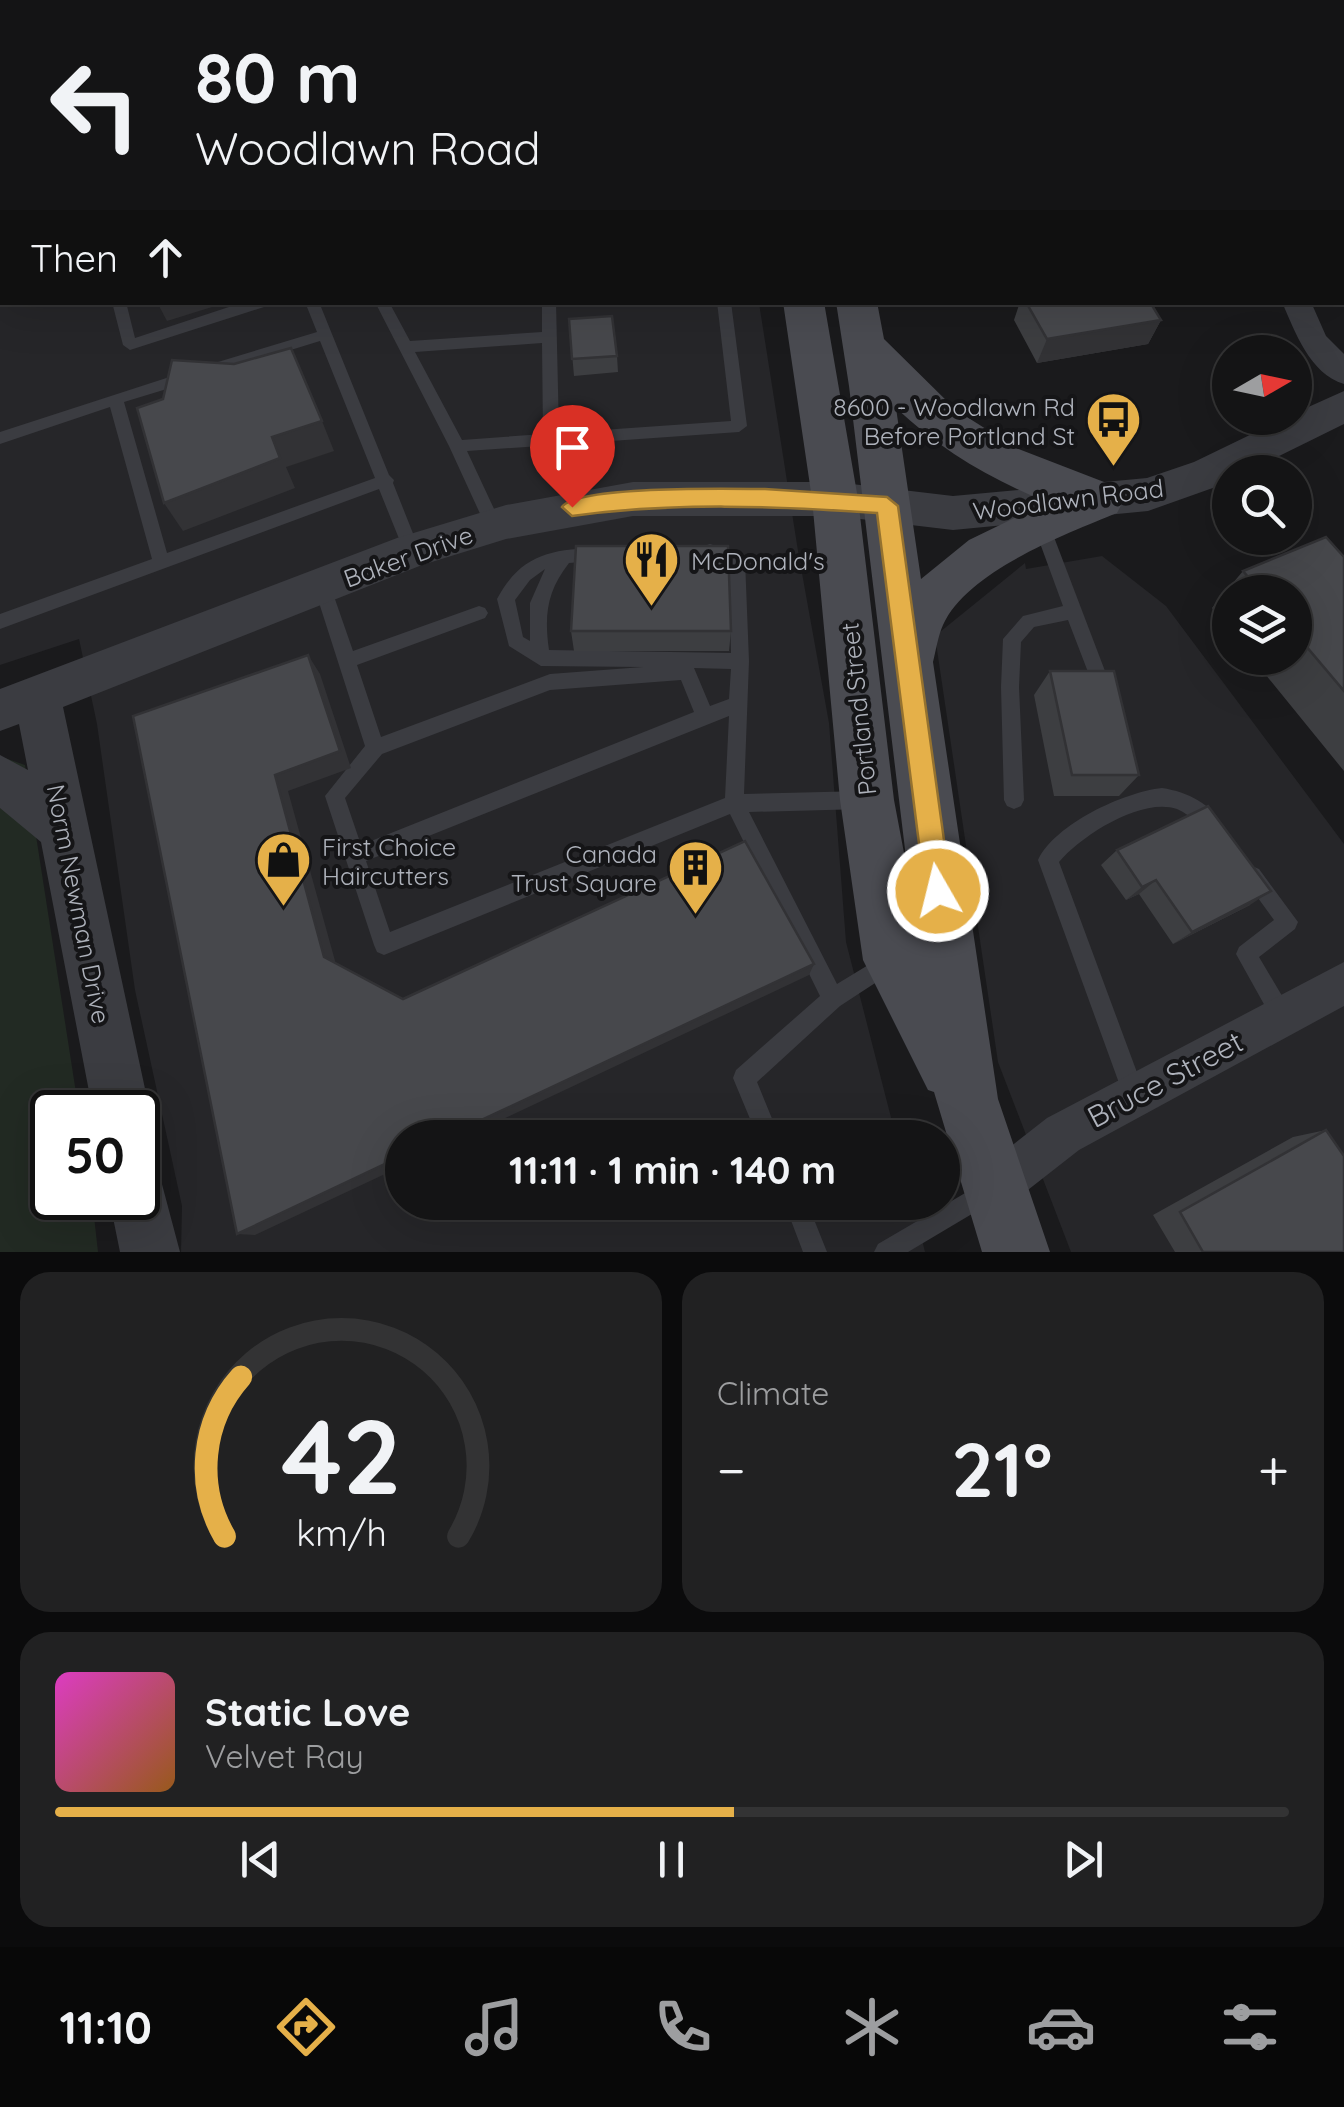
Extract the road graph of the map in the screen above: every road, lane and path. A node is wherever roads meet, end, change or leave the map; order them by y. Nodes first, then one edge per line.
1 (120, 305) edge
2 (253, 305) edge
3 (313, 305) edge
4 (384, 305) edge
5 (550, 305) edge
6 (724, 305) edge
7 (804, 305) edge
8 (1297, 305) edge
9 (860, 323) edge
10 (327, 334) junction
11 (550, 337) junction
12 (404, 346) junction
13 (1344, 373) edge
14 (115, 399) junction
15 (1344, 406) edge
16 (0, 438) edge
17 (551, 439) junction
18 (457, 446) junction
19 (386, 480) junction
20 (836, 499) junction
21 (1101, 500) junction
22 (887, 506) junction
23 (1042, 524) junction
24 (494, 526) junction
25 (412, 551) junction
26 (697, 551) edge
27 (622, 554) edge
28 (565, 556) junction
29 (162, 564) junction
30 (323, 587) junction
31 (1074, 611) junction
32 (479, 613) dead end
33 (0, 622) edge
34 (541, 658) junction
35 (347, 661) junction
36 (740, 661) junction
37 (907, 667) junction
38 (739, 702) junction
39 (18, 703) edge
40 (1112, 714) edge
41 (704, 716) junction
42 (375, 748) junction
43 (0, 778) edge
44 (867, 800) junction
45 (1014, 800) dead end
46 (734, 803) junction
47 (65, 830) junction
48 (356, 856) junction
49 (893, 960) junction
50 (1344, 983) edge
51 (833, 999) junction
52 (1283, 1016) junction
53 (117, 1090) edge
54 (1134, 1094) junction
55 (966, 1099) junction
56 (761, 1120) edge
57 (994, 1188) junction
58 (143, 1220) edge
59 (802, 1220) edge
60 (150, 1252) edge
61 (815, 1252) edge
62 (886, 1252) edge
63 (1016, 1252) edge

1 - 2 lane
3 - 10 lane
4 - 12 lane
5 - 11 lane
6 - 17 lane
7 - 20 main road, Portland Street
8 - 13 street
9 - 21 main road
9 - 22 main road, Portland Street
10 - 14 lane
10 - 19 lane
11 - 12 lane
11 - 17 lane
12 - 18 lane
14 - 16 lane
14 - 29 lane
15 - 21 street, Woodlawn Road
17 - 18 lane
18 - 24 lane
19 - 25 lane
19 - 29 lane
20 - 22 street, Woodlawn Road
20 - 24 street, Baker Drive
20 - 44 main road, Portland Street
21 - 22 street, Woodlawn Road
21 - 23 main road
22 - 37 main road, Portland Street
23 - 31 lane
23 - 37 main road
24 - 25 street, Baker Drive
25 - 30 street, Baker Drive
26 - 36 lane
27 - 28 lane
28 - 34 lane
28 - 34 lane
29 - 33 lane
30 - 35 lane
30 - 39 street, Baker Drive
31 - 40 lane
31 - 45 lane
32 - 35 lane
34 - 36 lane
35 - 42 lane
36 - 38 lane
37 - 55 main road, Portland Street
38 - 41 lane
38 - 46 lane
39 - 47 street, Norm Newman Drive
41 - 42 lane
41 - 48 lane
42 - 48 lane
43 - 47 street
44 - 46 lane
44 - 49 main road, Portland Street
46 - 48 lane
46 - 51 lane
47 - 53 street, Norm Newman Drive
49 - 51 lane
49 - 55 main road, Portland Street
50 - 52 street, Bruce Street
51 - 56 lane
52 - 54 street, Bruce Street
52 - 54 lane
54 - 57 street, Bruce Street
55 - 57 main road, Portland Street
57 - 62 lane
57 - 63 main road, Portland Street
58 - 60 street
59 - 61 lane

